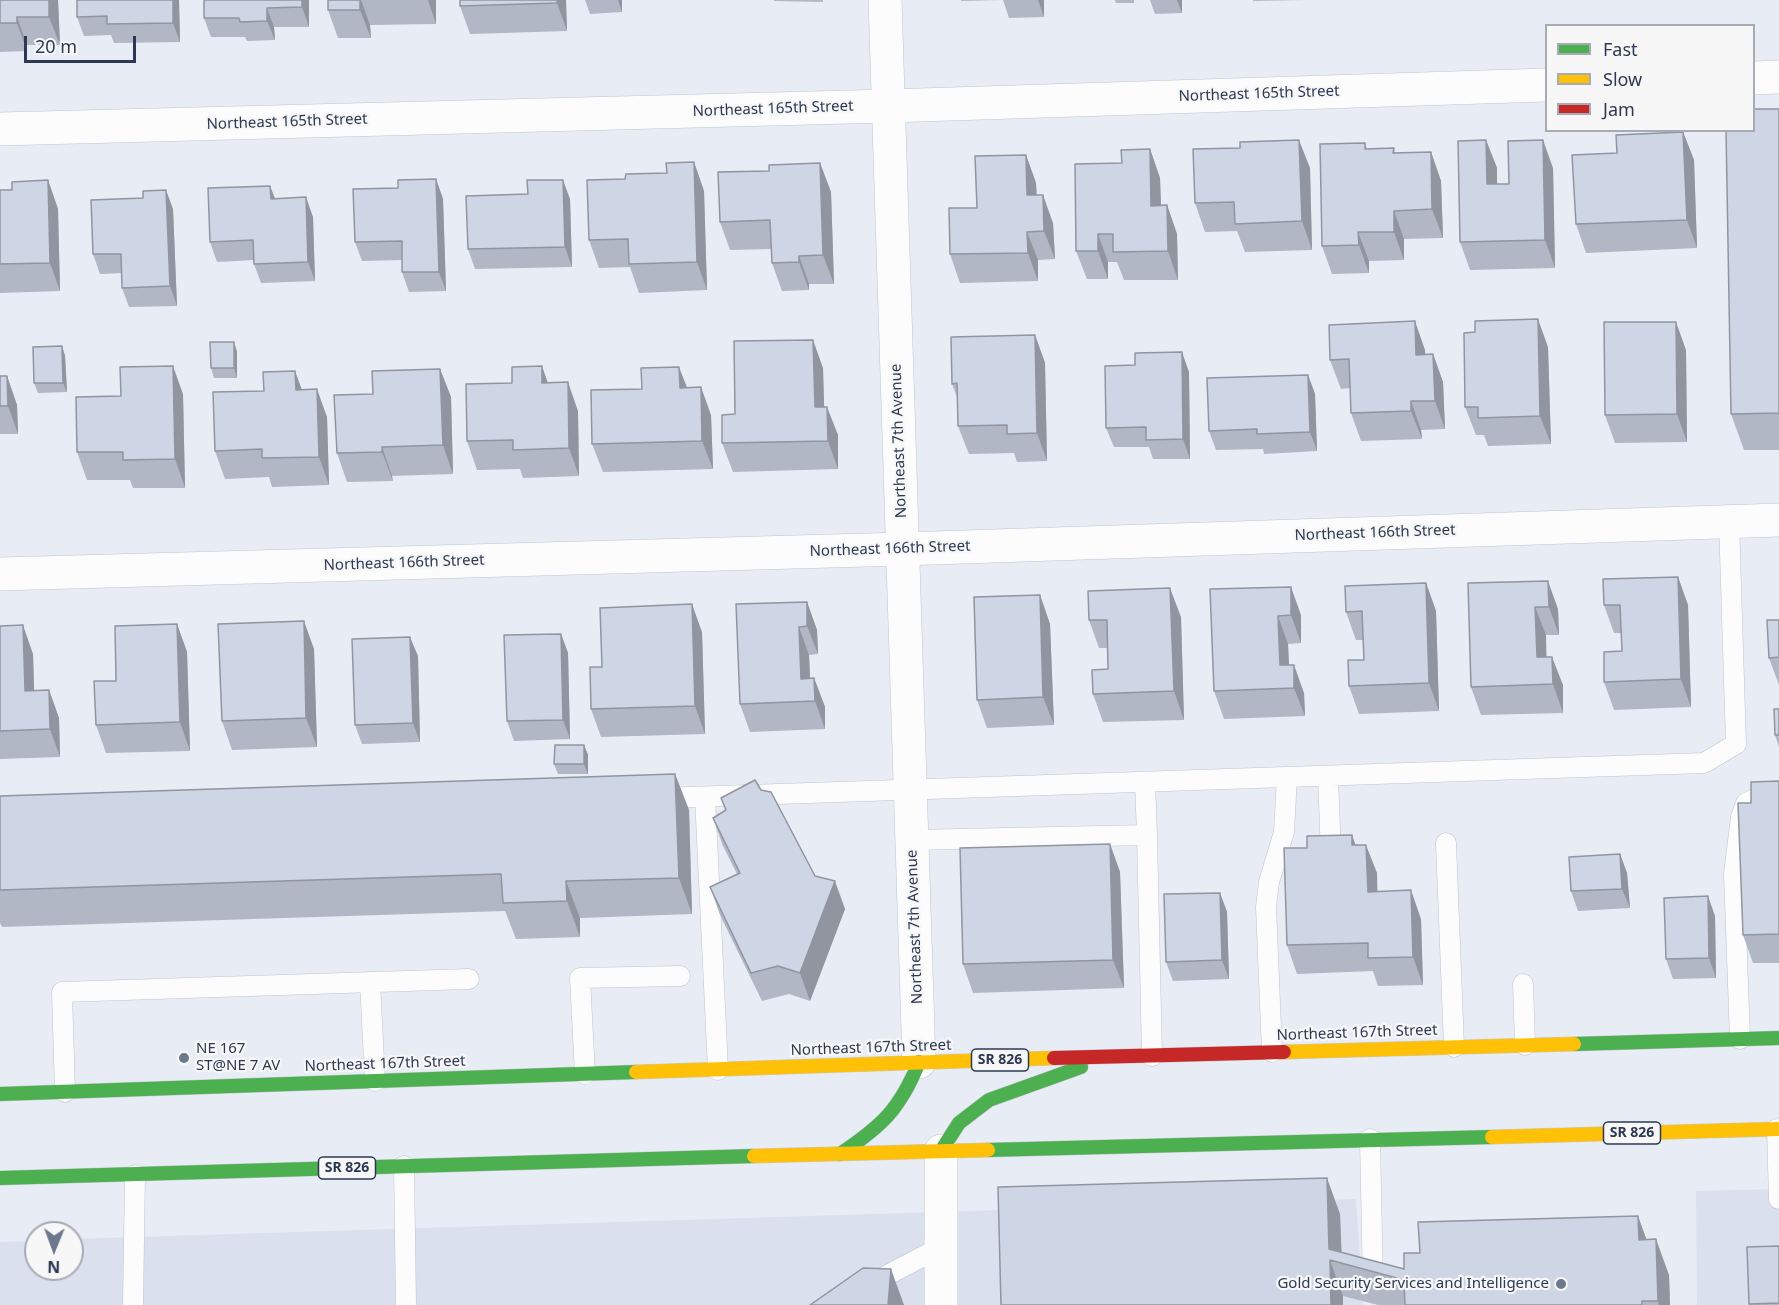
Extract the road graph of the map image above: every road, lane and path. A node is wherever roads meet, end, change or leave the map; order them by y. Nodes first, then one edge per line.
1 (885, 0) edge
2 (1779, 77) edge
3 (1755, 78) edge
4 (1545, 85) edge
5 (888, 106) junction
6 (0, 129) edge
7 (1779, 520) edge
8 (1729, 521) junction
9 (903, 549) junction
10 (0, 574) edge
11 (1328, 776) junction
12 (1287, 777) junction
13 (1145, 782) junction
14 (911, 790) junction
15 (1779, 794) edge
16 (705, 797) junction
17 (635, 799) edge
18 (1147, 835) junction
19 (912, 840) junction
20 (1446, 843) dead end
21 (1331, 855) edge
22 (680, 976) dead end
23 (469, 979) dead end
24 (370, 982) junction
25 (1523, 984) dead end
26 (1779, 1038) edge
27 (1740, 1039) junction
28 (1525, 1045) junction
29 (1454, 1047) junction
30 (1272, 1053) junction
31 (1152, 1056) junction
32 (1108, 1057) junction
33 (919, 1062) junction
34 (718, 1070) junction
35 (585, 1074) junction
36 (375, 1081) junction
37 (65, 1092) junction
38 (0, 1094) edge
39 (1778, 1129) edge
40 (1370, 1139) junction
41 (941, 1151) junction
42 (840, 1154) junction
43 (404, 1166) junction
44 (135, 1175) junction
45 (0, 1179) edge
46 (1779, 1199) edge
47 (941, 1246) junction
48 (1373, 1301) edge
49 (134, 1305) edge
50 (406, 1305) edge
51 (830, 1305) edge
52 (941, 1305) edge

1 - 5 street, Northeast 7th Avenue
2 - 3 street
4 - 5 street, Northeast 165th Street
5 - 6 street, Northeast 165th Street
5 - 9 street, Northeast 7th Avenue
7 - 8 street, Northeast 166th Street
8 - 9 street, Northeast 166th Street
8 - 11 lane
9 - 10 street, Northeast 166th Street
9 - 14 street, Northeast 7th Avenue
11 - 12 lane
11 - 21 lane
12 - 13 lane
12 - 30 lane
13 - 14 lane
13 - 18 lane
14 - 16 lane
14 - 19 street, Northeast 7th Avenue
15 - 27 lane
16 - 17 lane
16 - 34 lane
18 - 19 lane
18 - 31 lane
19 - 33 street, Northeast 7th Avenue
20 - 29 lane
22 - 35 lane
23 - 24 lane
24 - 36 lane
24 - 37 lane
25 - 28 lane
26 - 27 main road, Northeast 167th Street / SR 826
27 - 28 main road, Northeast 167th Street / SR 826
28 - 29 main road, Northeast 167th Street / SR 826
29 - 30 main road, Northeast 167th Street / SR 826
30 - 31 main road, Northeast 167th Street / SR 826
31 - 32 main road, Northeast 167th Street / SR 826
32 - 33 main road, Northeast 167th Street / SR 826
32 - 41 main road
33 - 34 main road, Northeast 167th Street / SR 826
33 - 42 main road
34 - 35 main road, Northeast 167th Street / SR 826
35 - 36 main road, Northeast 167th Street / SR 826
36 - 37 main road, Northeast 167th Street / SR 826
37 - 38 main road, Northeast 167th Street / SR 826
39 - 40 main road, SR 826
39 - 46 lane
40 - 41 main road, SR 826
40 - 48 lane
41 - 42 main road, SR 826
41 - 47 street
42 - 43 main road, SR 826
43 - 44 main road, SR 826
43 - 50 lane
44 - 45 main road, SR 826
44 - 49 lane
47 - 51 lane
47 - 52 street

